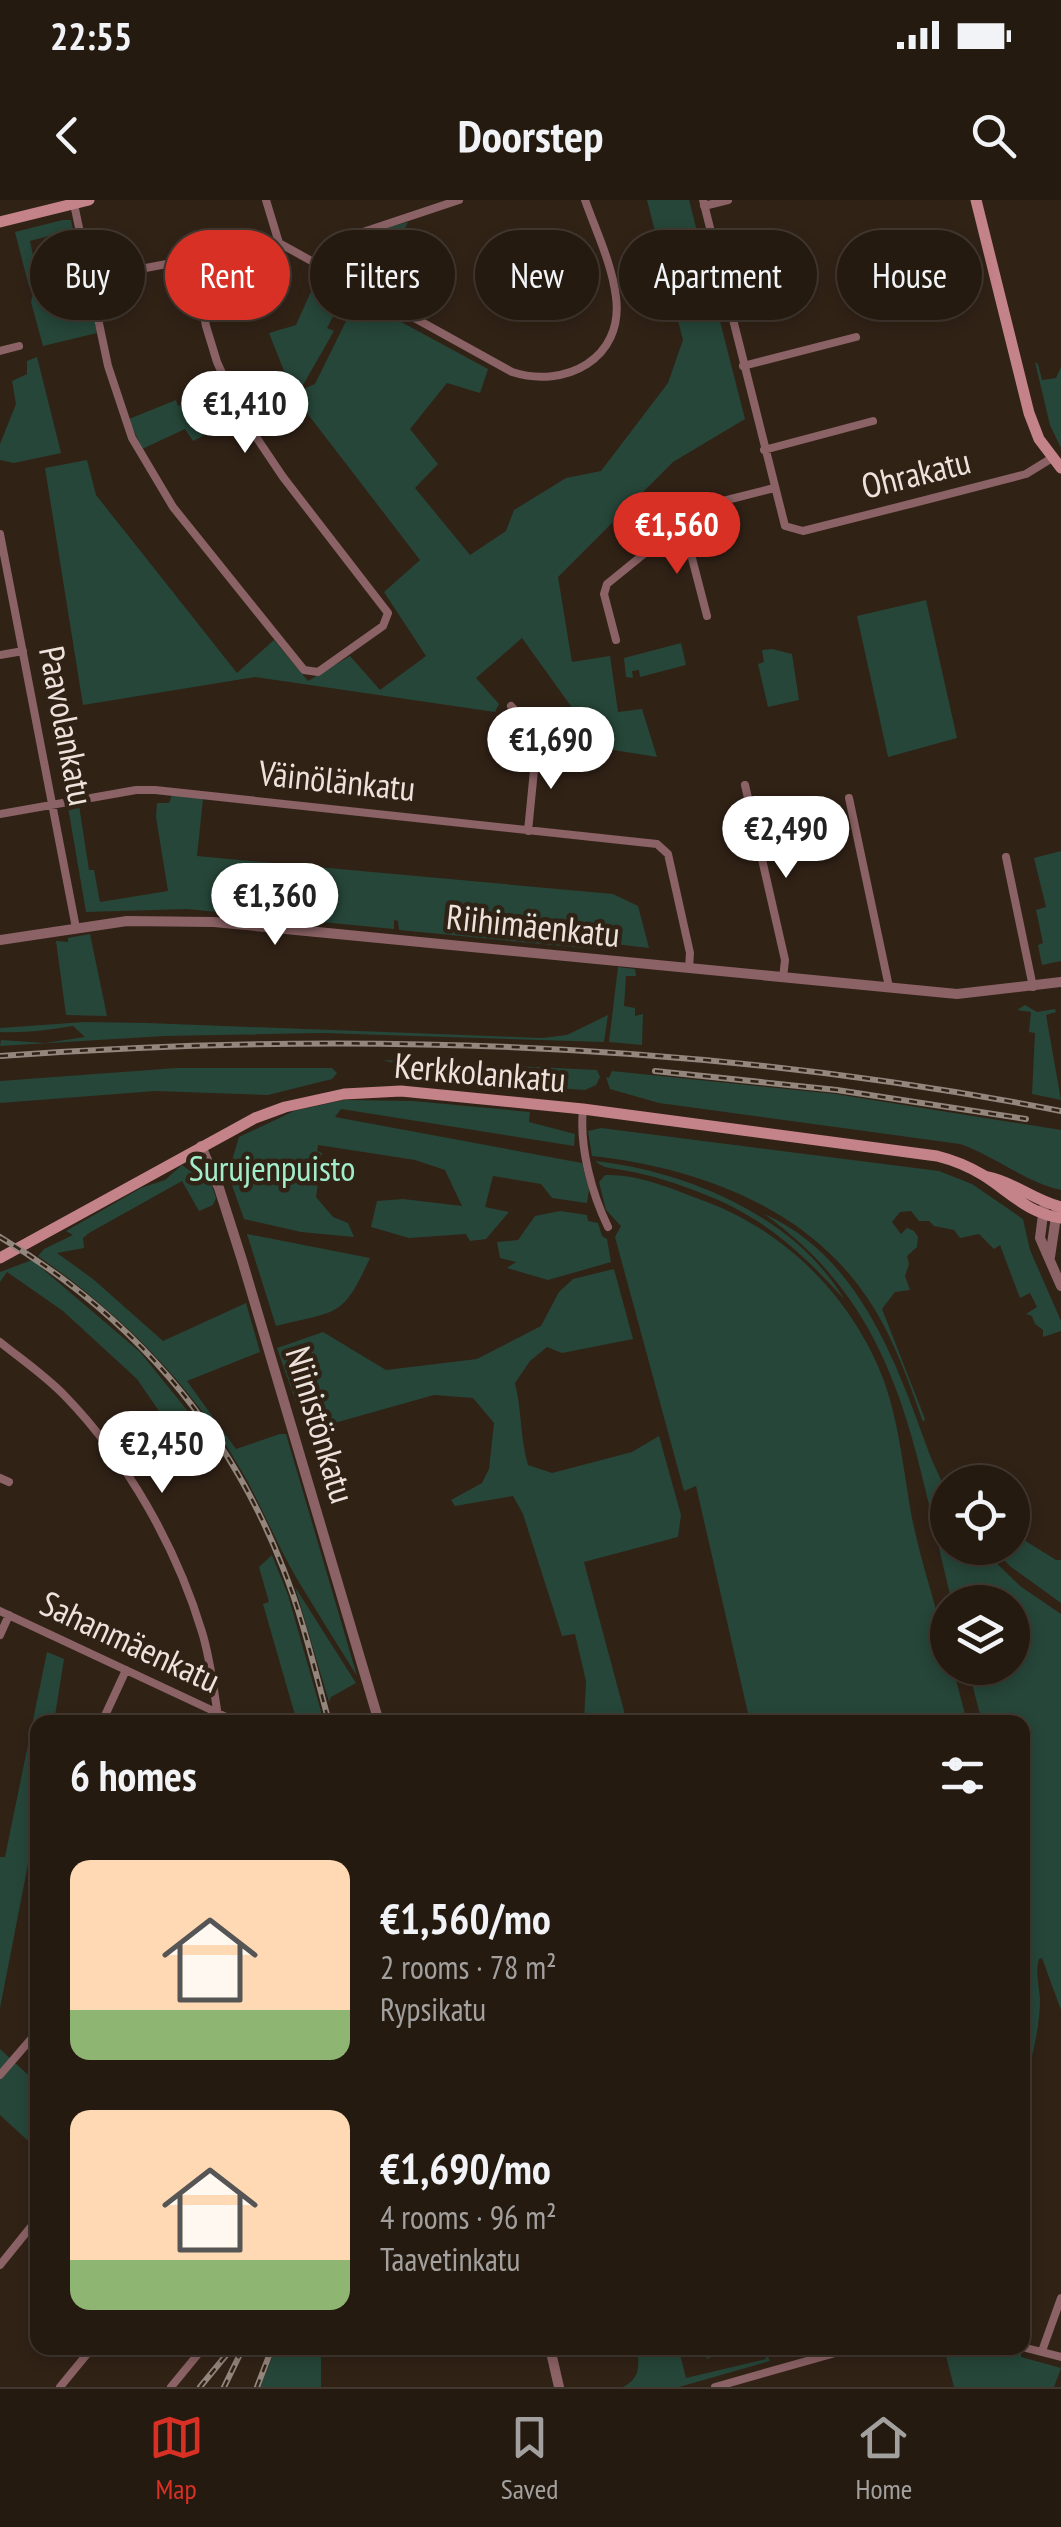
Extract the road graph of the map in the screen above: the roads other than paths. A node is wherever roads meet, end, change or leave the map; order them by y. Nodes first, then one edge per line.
1 (89, 200) edge
2 (266, 200) edge
3 (459, 200) edge
4 (585, 200) edge
5 (728, 200) edge
6 (976, 200) edge
7 (704, 203) edge
8 (74, 204) junction
9 (0, 222) edge
10 (80, 230) edge
11 (274, 230) edge
12 (367, 230) edge
13 (100, 320) edge
14 (205, 320) edge
15 (417, 320) edge
16 (856, 336) dead end
17 (19, 346) dead end
18 (0, 351) edge
19 (743, 366) junction
20 (873, 421) dead end
21 (764, 450) junction
22 (1056, 463) edge
23 (774, 488) junction
24 (679, 524) junction
25 (0, 534) edge
26 (706, 616) dead end
27 (616, 640) dead end
28 (23, 651) junction
29 (0, 655) edge
30 (511, 706) dead end
31 (745, 786) dead end
32 (849, 798) dead end
33 (52, 806) junction
34 (0, 814) edge
35 (528, 831) junction
36 (1006, 857) dead end
37 (76, 928) junction
38 (0, 940) edge
39 (689, 968) junction
40 (783, 978) junction
41 (1061, 982) edge
42 (1034, 987) junction
43 (890, 988) junction
44 (583, 1109) junction
45 (201, 1146) junction
46 (1054, 1211) edge
47 (608, 1227) dead end
48 (0, 1258) edge
49 (1061, 1286) edge
50 (0, 1342) edge
51 (4, 1613) edge
52 (0, 1635) edge
53 (126, 1670) junction
54 (105, 1715) edge
55 (213, 1715) edge
56 (218, 1715) edge
57 (377, 1715) edge
58 (30, 2040) edge
59 (0, 2075) edge
60 (30, 2228) edge
61 (0, 2265) edge
62 (1061, 2298) edge
63 (1030, 2349) edge
64 (1042, 2351) junction
65 (86, 2355) edge
66 (197, 2355) edge
67 (552, 2355) edge
68 (829, 2355) edge
69 (1061, 2357) edge
70 (60, 2387) edge
71 (171, 2387) edge
72 (559, 2387) edge
73 (715, 2387) edge

1 - 8 main road
2 - 11 street
3 - 12 street
4 - 15 street
5 - 7 street
6 - 22 main road
7 - 19 street
8 - 9 main road
8 - 10 street
13 - 14 street
16 - 19 street
17 - 18 street
19 - 21 street
20 - 21 street
21 - 23 street
22 - 23 street, Ohrakatu
23 - 24 street
24 - 26 street
24 - 27 street
25 - 28 street, Paavolankatu
28 - 29 street
28 - 33 street, Paavolankatu
30 - 35 street
31 - 40 street
32 - 43 street
33 - 34 street, Väinölänkatu
33 - 35 street, Väinölänkatu
33 - 37 street, Paavolankatu
35 - 39 street, Väinölänkatu
36 - 42 street
37 - 38 street, Riihimäenkatu
37 - 39 street, Riihimäenkatu
39 - 40 street, Riihimäenkatu
40 - 43 street, Riihimäenkatu
41 - 42 street, Riihimäenkatu
42 - 43 street, Riihimäenkatu
44 - 45 main road, Kerkkolankatu
44 - 46 main road, Kerkkolankatu
44 - 47 street
45 - 48 main road, Kerkkolankatu
45 - 57 street, Niinistönkatu
46 - 49 street, Kerkkolankatu
50 - 56 street
51 - 52 street
51 - 53 street, Sahanmäenkatu
53 - 54 street
53 - 55 street, Sahanmäenkatu
58 - 59 street
60 - 61 street
62 - 64 street
63 - 64 street
64 - 69 street
65 - 70 street
66 - 71 street
67 - 72 street
68 - 73 street

